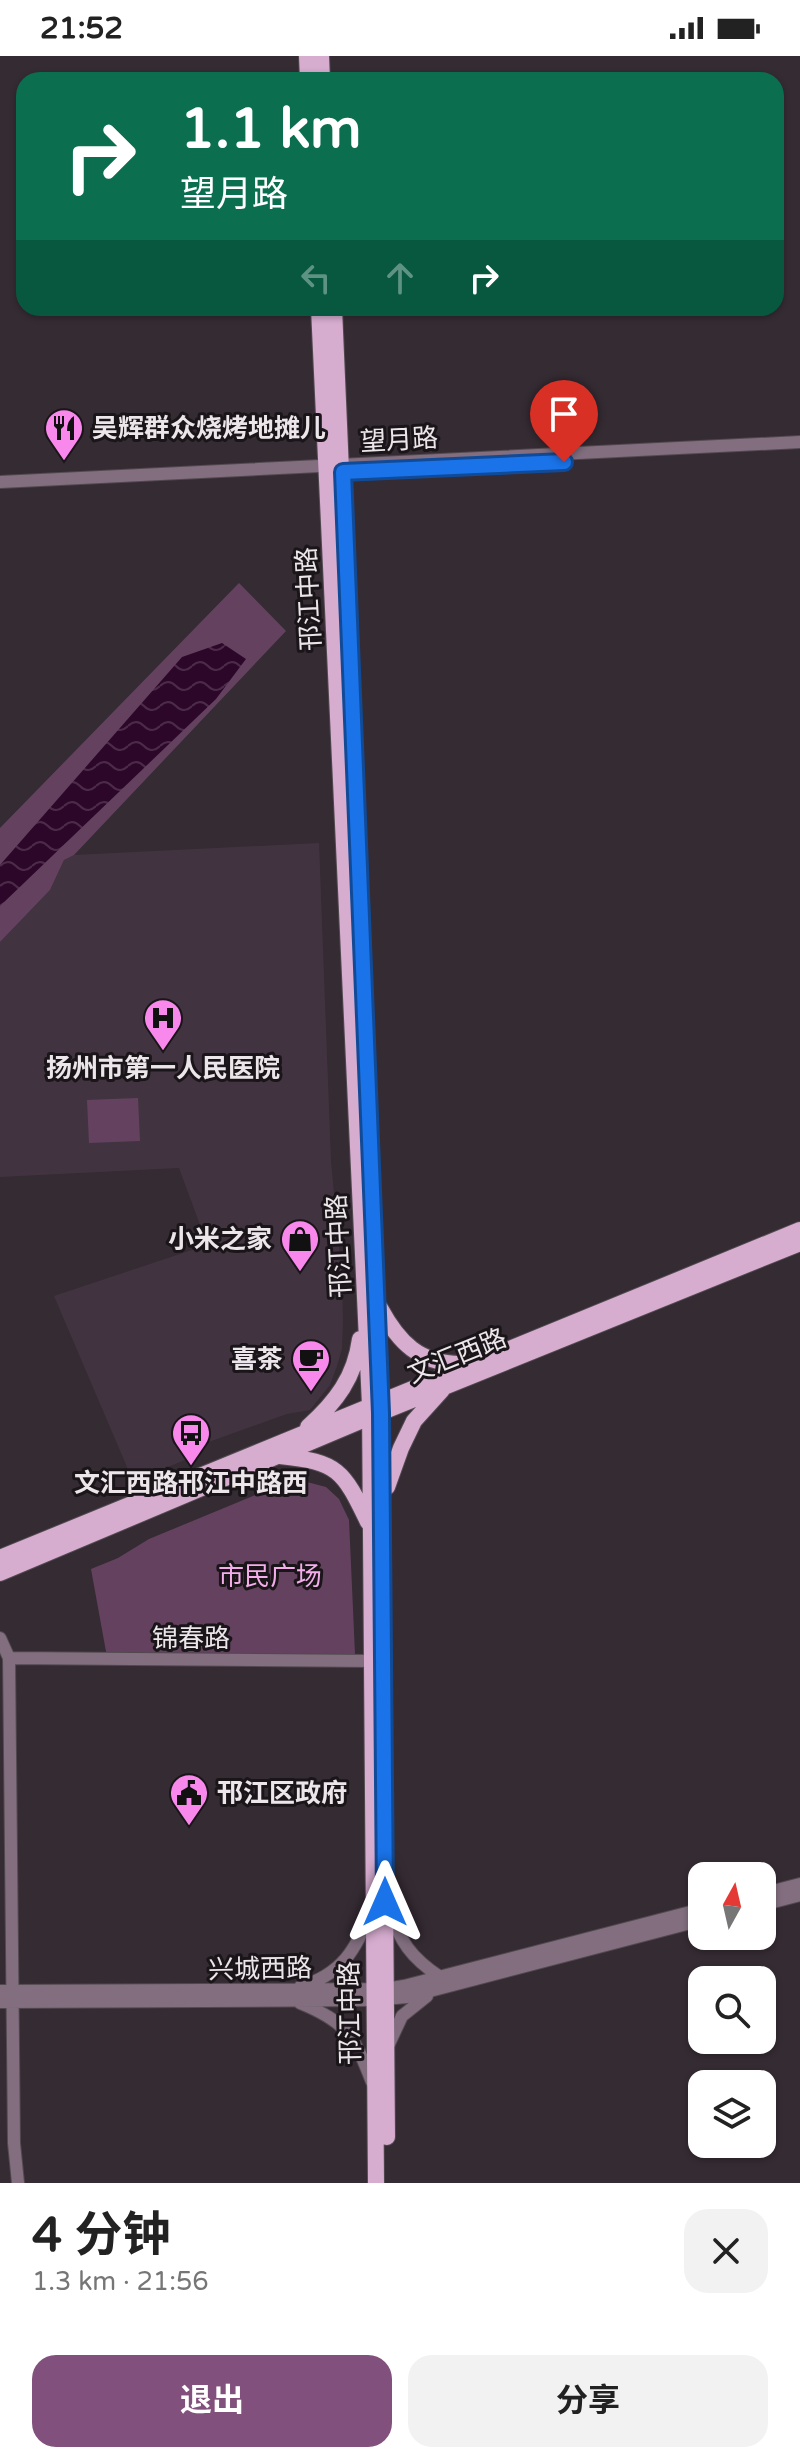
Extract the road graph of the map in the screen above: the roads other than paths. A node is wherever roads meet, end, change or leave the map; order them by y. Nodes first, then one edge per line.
1 (320, 316) edge
2 (334, 316) edge
3 (800, 442) edge
4 (800, 450) edge
5 (335, 469) junction
6 (0, 482) edge
7 (0, 490) edge
8 (800, 1230) edge
9 (800, 1243) edge
10 (371, 1304) junction
11 (470, 1364) junction
12 (444, 1387) junction
13 (376, 1409) junction
14 (301, 1434) junction
15 (278, 1456) junction
16 (383, 1500) junction
17 (371, 1527) junction
18 (0, 1558) edge
19 (0, 1573) edge
20 (0, 1638) edge
21 (9, 1658) junction
22 (373, 1661) junction
23 (800, 1884) edge
24 (776, 1890) edge
25 (800, 1895) edge
26 (776, 1901) edge
27 (379, 1903) junction
28 (688, 1913) edge
29 (688, 1923) edge
30 (440, 1983) junction
31 (380, 1994) junction
32 (290, 1995) junction
33 (7, 1996) edge
34 (387, 2049) junction
35 (375, 2090) junction
36 (18, 2183) edge
37 (376, 2183) edge
38 (387, 2183) edge

1 - 5 main road, 邗江中路
2 - 5 main road, 邗江中路
3 - 5 street, 望月路
4 - 5 street, 望月路
5 - 6 street, 望月路
5 - 7 street, 望月路
5 - 10 main road, 邗江中路
8 - 11 main road, 文汇西路
9 - 12 main road, 文汇西路
10 - 11 main road
10 - 13 main road, 邗江中路
10 - 14 main road
11 - 13 main road, 文汇西路
12 - 13 main road, 文汇西路
12 - 16 main road
13 - 14 main road, 文汇西路
13 - 15 main road, 文汇西路
13 - 16 main road, 邗江中路
13 - 17 main road, 邗江中路
14 - 18 main road, 文汇西路
15 - 17 main road
15 - 19 main road, 文汇西路
16 - 27 main road, 邗江中路
17 - 22 main road, 邗江中路
20 - 21 street
21 - 22 street, 锦春路
21 - 33 street
22 - 27 main road, 邗江中路
23 - 24 street
25 - 26 street
27 - 30 street
27 - 31 main road, 邗江中路
27 - 32 street
28 - 30 street, 兴城西路
29 - 30 street, 兴城西路
30 - 31 street, 兴城西路
30 - 34 street
31 - 32 street, 兴城西路
31 - 34 main road, 邗江中路
31 - 35 main road, 邗江中路
32 - 33 street, 兴城西路
32 - 35 street
33 - 36 street
34 - 38 main road, 邗江中路
35 - 37 main road, 邗江中路

